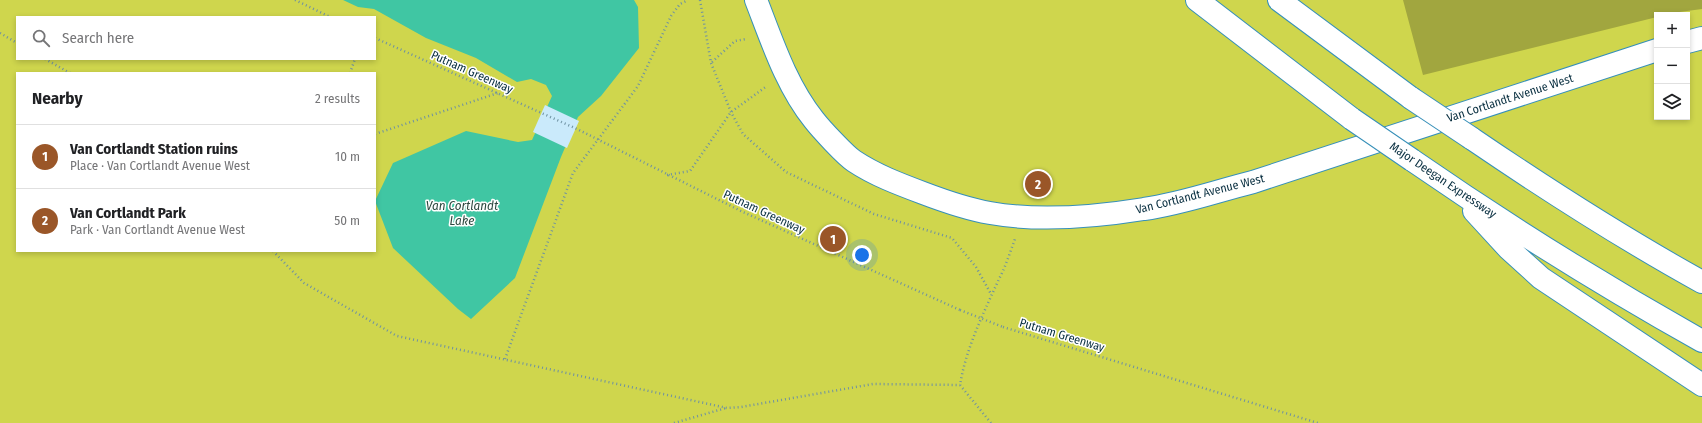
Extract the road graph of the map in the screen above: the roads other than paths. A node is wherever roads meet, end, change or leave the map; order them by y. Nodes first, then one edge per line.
1 (756, 0) edge
2 (1197, 0) edge
3 (1279, 0) edge
4 (1702, 38) edge
5 (1690, 41) edge
6 (1654, 51) edge
7 (1450, 186) junction
8 (1702, 282) edge
9 (1702, 341) edge
10 (1702, 385) edge

1 - 6 main road, Van Cortlandt Avenue West
2 - 7 main road, Major Deegan Expressway, bridge
3 - 8 main road, bridge
4 - 5 main road
7 - 9 main road, Major Deegan Expressway
7 - 10 main road

